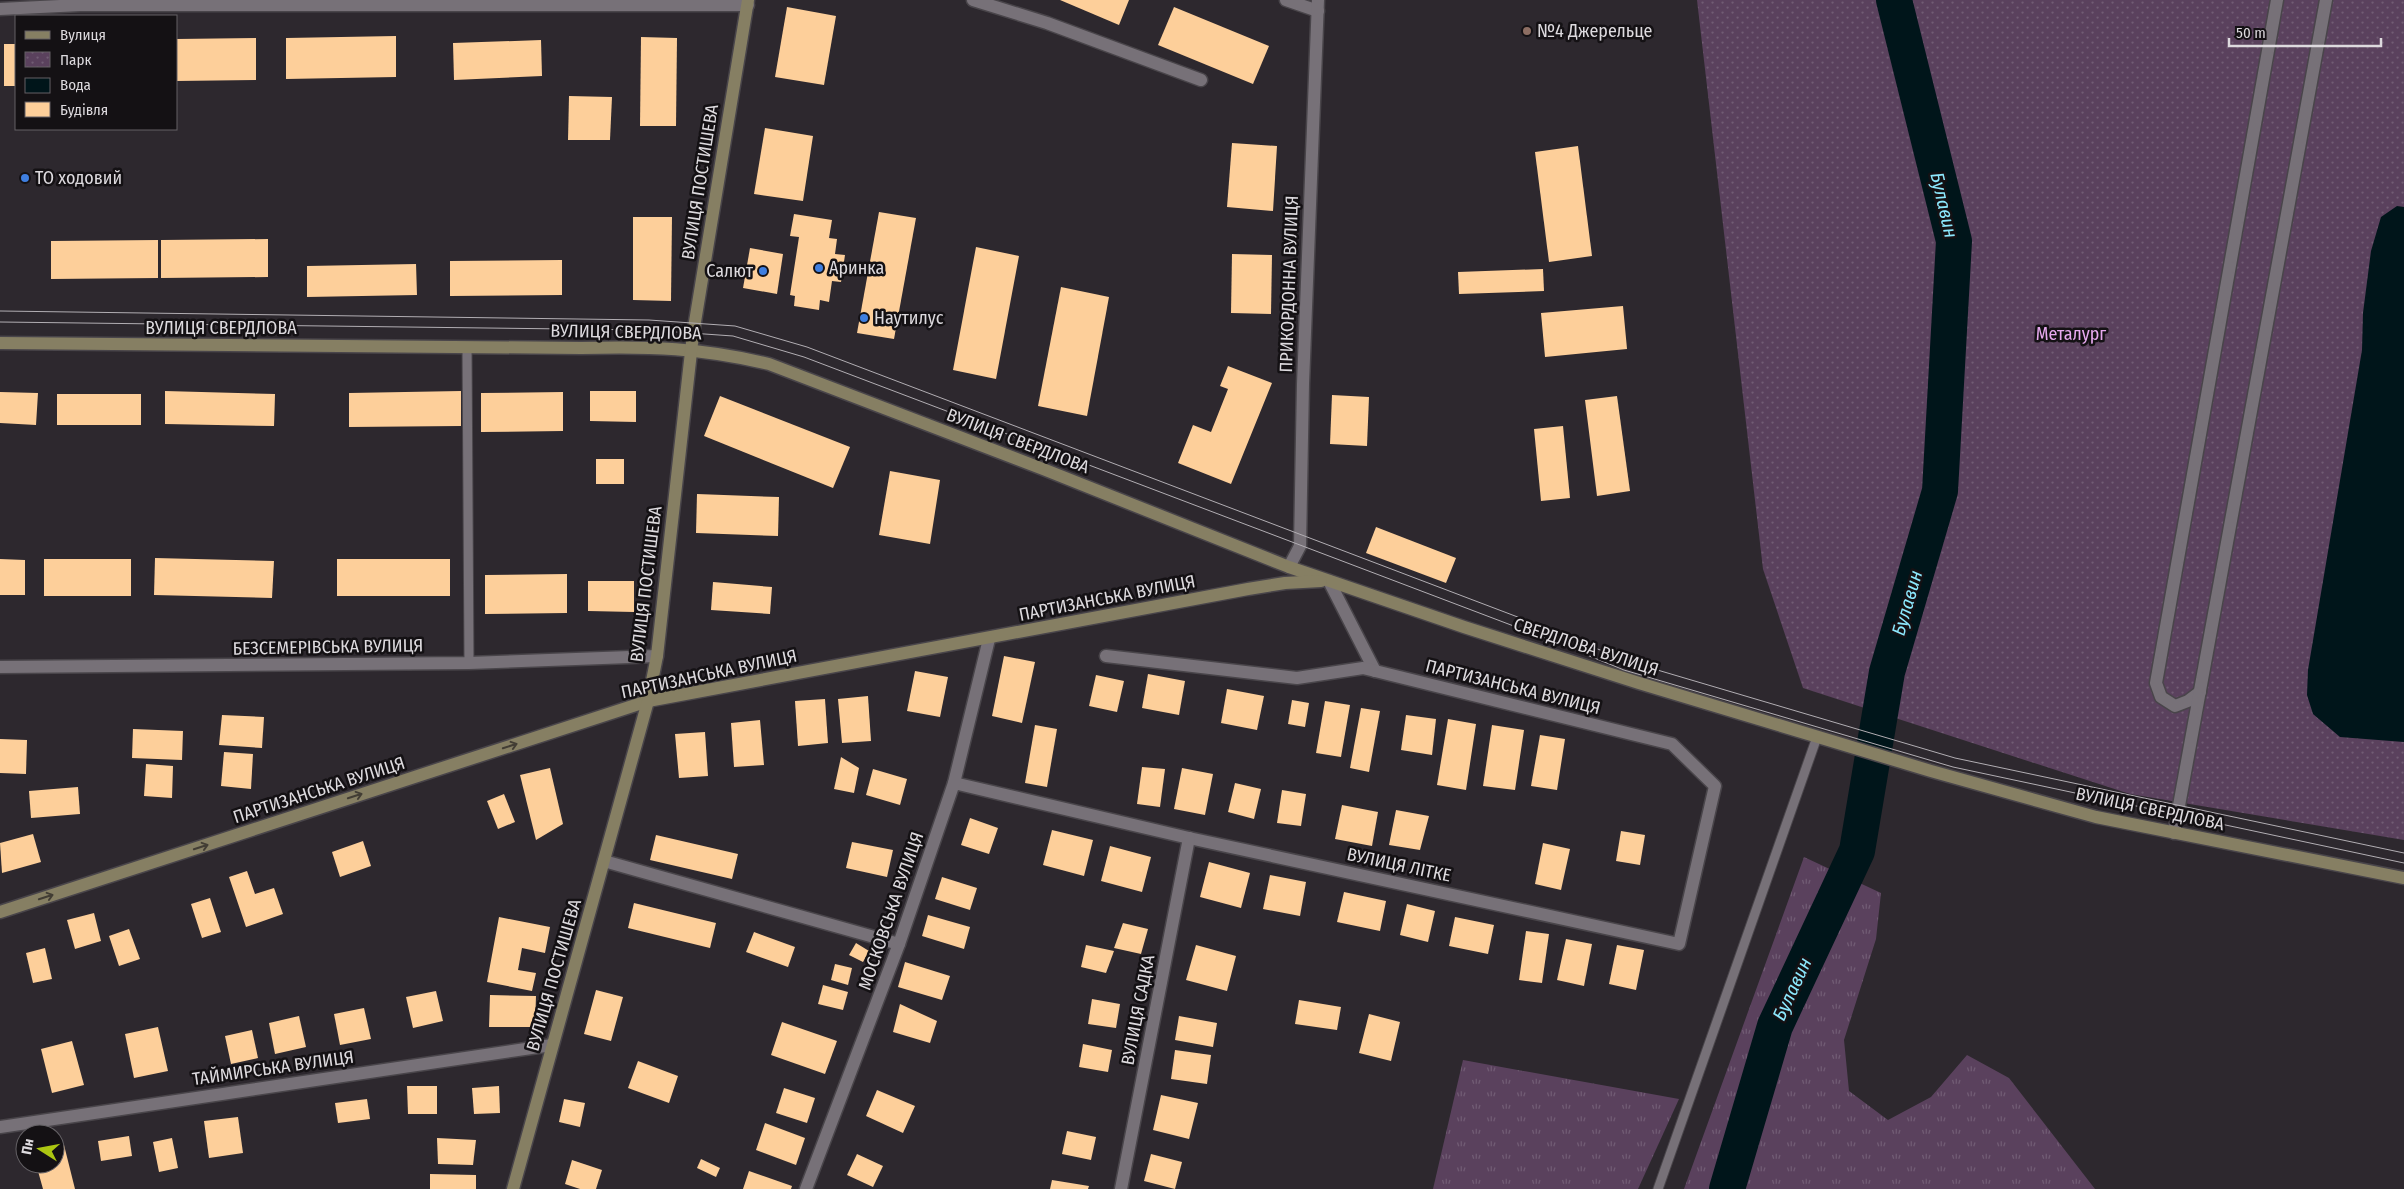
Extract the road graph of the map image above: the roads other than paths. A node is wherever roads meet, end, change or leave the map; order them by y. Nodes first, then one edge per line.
1 (974, 0) edge
2 (1286, 0) edge
3 (2277, 0) edge
4 (2326, 0) edge
5 (748, 3) edge
6 (1318, 5) edge
7 (0, 9) edge
8 (1201, 80) dead end
9 (0, 343) edge
10 (467, 347) junction
11 (691, 349) junction
12 (1289, 567) junction
13 (1329, 581) junction
14 (989, 639) junction
15 (657, 656) junction
16 (1106, 656) dead end
17 (470, 663) junction
18 (0, 667) edge
19 (1375, 671) junction
20 (2200, 692) junction
21 (648, 701) junction
22 (1817, 736) junction
23 (1835, 742) joint
24 (954, 783) junction
25 (1715, 786) joint
26 (2174, 833) junction
27 (1189, 838) junction
28 (604, 861) junction
29 (2404, 878) edge
30 (0, 912) edge
31 (899, 944) junction
32 (552, 1045) junction
33 (0, 1127) edge
34 (513, 1189) edge
35 (806, 1189) edge
36 (1121, 1189) edge
37 (1658, 1189) edge

1 - 8 street
2 - 6 street
3 - 20 street
4 - 20 street
5 - 7 street
5 - 11 street, ВУЛИЦЯ ПОСТИШЕВА
6 - 12 street, ПРИКОРДОННА ВУЛИЦЯ
9 - 10 street, ВУЛИЦЯ СВЕРДЛОВА
10 - 11 street, ВУЛИЦЯ СВЕРДЛОВА
10 - 17 lane
11 - 12 street, ВУЛИЦЯ СВЕРДЛОВА
11 - 15 street, ВУЛИЦЯ ПОСТИШЕВА
12 - 13 street, ВУЛИЦЯ СВЕРДЛОВА
13 - 14 street, ПАРТИЗАНСЬКА ВУЛИЦЯ
13 - 19 street
13 - 22 street, СВЕРДЛОВА ВУЛИЦЯ
14 - 21 street, ПАРТИЗАНСЬКА ВУЛИЦЯ
14 - 24 street, МОСКОВСЬКА ВУЛИЦЯ
15 - 17 street, БЕЗСЕМЕРІВСЬКА ВУЛИЦЯ
15 - 21 street, ВУЛИЦЯ ПОСТИШЕВА
16 - 19 street, ПАРТИЗАНСЬКА ВУЛИЦЯ
17 - 18 street, БЕЗСЕМЕРІВСЬКА ВУЛИЦЯ
19 - 25 street, ПАРТИЗАНСЬКА ВУЛИЦЯ
20 - 26 street
21 - 28 street, ВУЛИЦЯ ПОСТИШЕВА
30 -> 21 street, ПАРТИЗАНСЬКА ВУЛИЦЯ
22 - 23 street, СВЕРДЛОВА ВУЛИЦЯ
22 - 37 lane
23 - 26 street, ВУЛИЦЯ СВЕРДЛОВА
24 - 27 street, ВУЛИЦЯ ЛІТКЕ
24 - 31 street, МОСКОВСЬКА ВУЛИЦЯ
25 - 27 street, ВУЛИЦЯ ЛІТКЕ
26 - 29 street, ВУЛИЦЯ СВЕРДЛОВА
27 - 36 street, ВУЛИЦЯ САДКА
28 - 31 street
28 - 32 street, ВУЛИЦЯ ПОСТИШЕВА
31 - 35 street, МОСКОВСЬКА ВУЛИЦЯ
32 - 33 street, ТАЙМИРСЬКА ВУЛИЦЯ
32 - 34 street, ВУЛИЦЯ ПОСТИШЕВА

